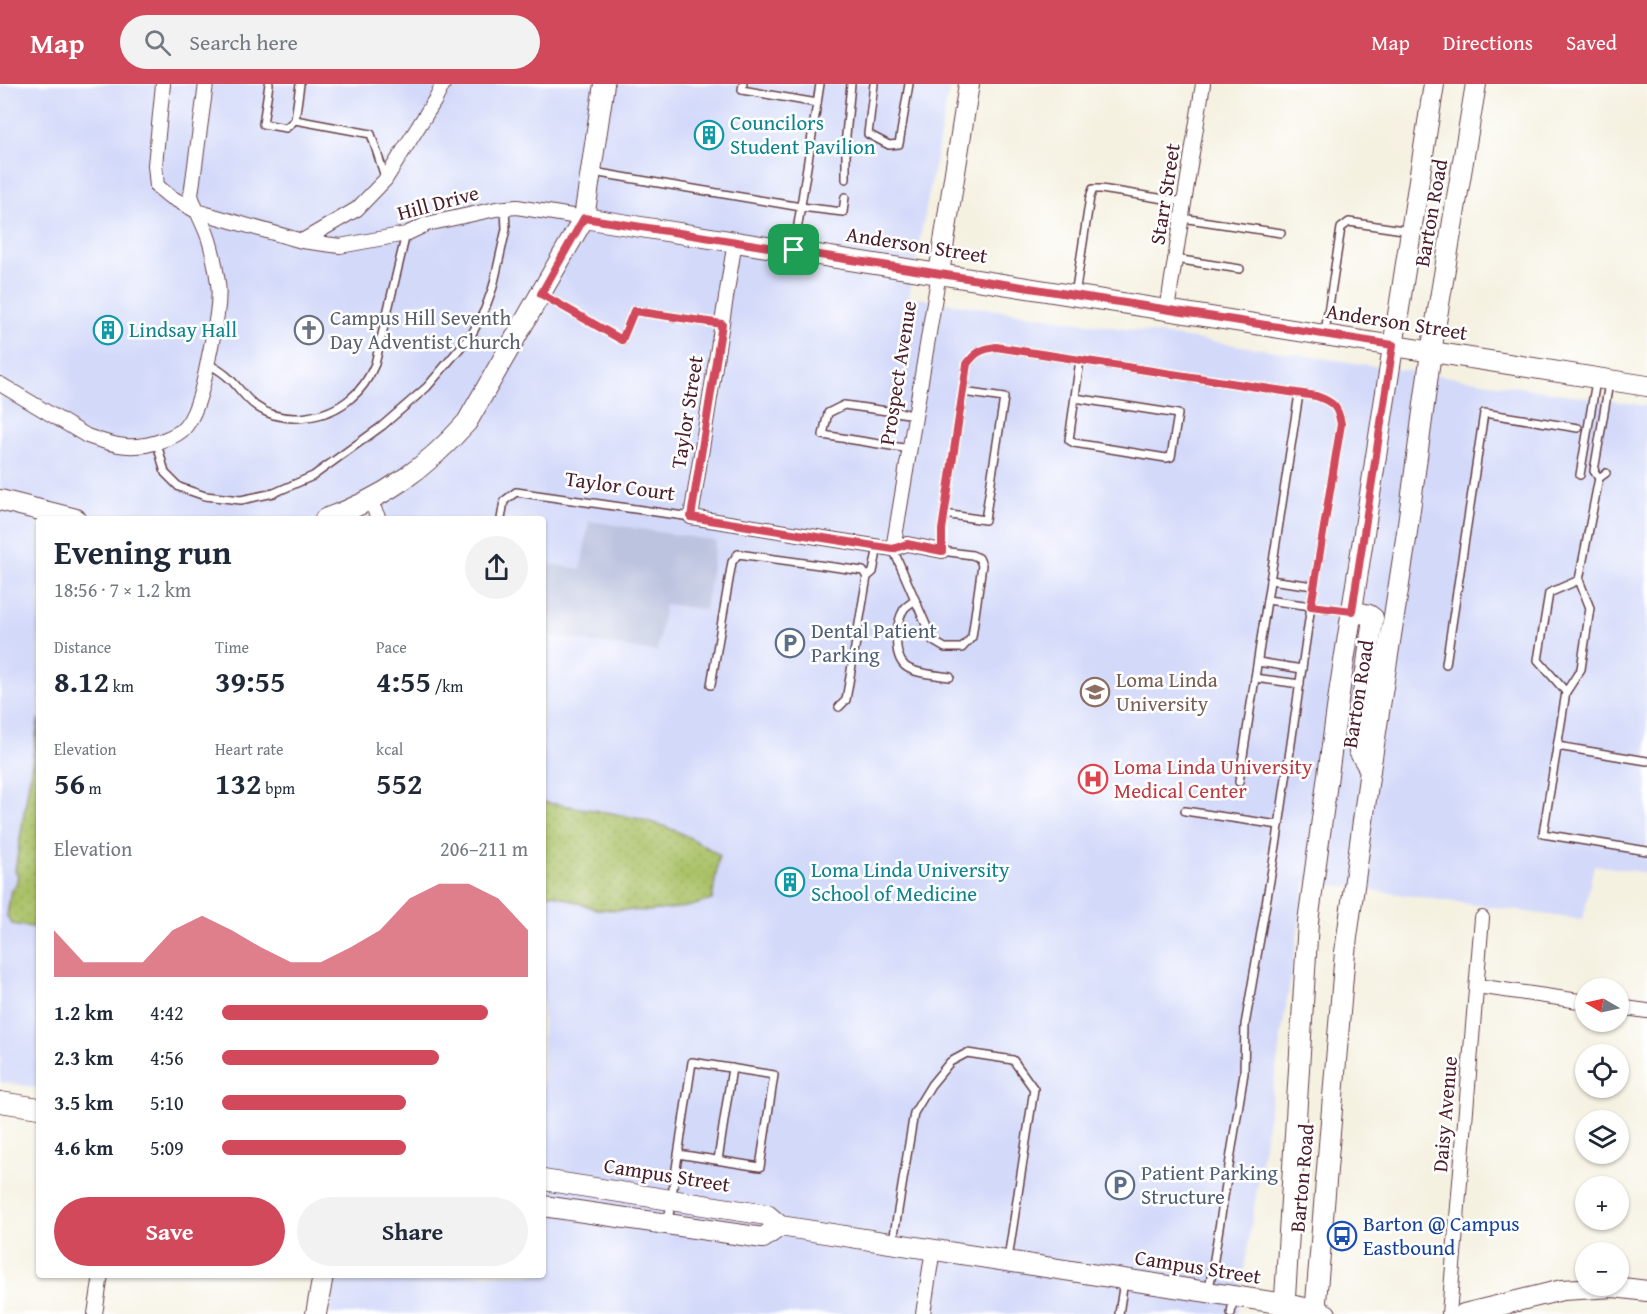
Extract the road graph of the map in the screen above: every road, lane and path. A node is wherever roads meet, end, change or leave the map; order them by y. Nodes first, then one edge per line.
1 (163, 84) edge
2 (206, 84) edge
3 (269, 84) edge
4 (300, 84) edge
5 (443, 84) edge
6 (603, 84) edge
7 (743, 84) edge
8 (820, 84) edge
9 (851, 84) edge
10 (874, 84) edge
11 (909, 84) edge
12 (969, 84) edge
13 (1203, 84) edge
14 (1434, 84) edge
15 (1476, 84) edge
16 (817, 103) junction
17 (295, 120) junction
18 (591, 172) junction
19 (846, 179) dead end
20 (385, 180) junction
21 (845, 197) dead end
22 (1184, 202) junction
23 (801, 207) junction
24 (505, 208) junction
25 (196, 211) junction
26 (584, 218) junction
27 (1182, 218) junction
28 (1411, 231) junction
29 (1281, 233) dead end
30 (406, 234) junction
31 (302, 241) junction
32 (735, 241) junction
33 (794, 250) junction
34 (1175, 260) junction
35 (1240, 269) dead end
36 (939, 273) junction
37 (541, 294) junction
38 (1075, 295) junction
39 (1167, 310) junction
40 (722, 324) junction
41 (1324, 335) junction
42 (1393, 345) junction
43 (1431, 352) junction
44 (1080, 360) junction
45 (208, 363) junction
46 (1603, 379) junction
47 (1, 384) edge
48 (1647, 386) edge
49 (963, 392) junction
50 (1299, 394) junction
51 (1075, 398) junction
52 (916, 415) junction
53 (1578, 428) dead end
54 (157, 443) junction
55 (910, 449) junction
56 (1606, 473) dead end
57 (1580, 475) dead end
58 (1599, 478) junction
59 (0, 500) edge
60 (370, 501) junction
61 (944, 514) junction
62 (64, 516) edge
63 (332, 516) edge
64 (378, 516) edge
65 (502, 516) edge
66 (691, 517) junction
67 (878, 546) junction
68 (893, 549) junction
69 (942, 551) junction
70 (867, 577) junction
71 (1579, 579) junction
72 (1270, 580) junction
73 (1314, 586) junction
74 (915, 600) junction
75 (1267, 600) junction
76 (1311, 606) junction
77 (1352, 611) junction
78 (1258, 662) junction
79 (1446, 664) dead end
80 (1302, 669) junction
81 (950, 677) dead end
82 (1255, 678) junction
83 (1300, 684) junction
84 (711, 686) dead end
85 (1566, 692) junction
86 (839, 707) dead end
87 (1557, 746) junction
88 (1647, 761) edge
89 (1370, 770) junction
90 (1239, 782) dead end
91 (1185, 811) dead end
92 (1279, 825) junction
93 (1647, 851) edge
94 (1482, 918) dead end
95 (1477, 986) junction
96 (1575, 1000) edge
97 (1629, 1008) edge
98 (1647, 1011) edge
99 (732, 1068) junction
100 (0, 1102) edge
101 (36, 1108) edge
102 (678, 1154) junction
103 (718, 1160) junction
104 (546, 1180) edge
105 (671, 1200) junction
106 (546, 1206) edge
107 (667, 1225) junction
108 (780, 1226) junction
109 (893, 1243) junction
110 (933, 1249) junction
111 (1008, 1261) junction
112 (101, 1278) edge
113 (322, 1278) edge
114 (1124, 1280) junction
115 (1647, 1291) edge
116 (1208, 1293) junction
117 (1232, 1305) edge
118 (1284, 1309) edge
119 (1318, 1313) edge
120 (95, 1314) edge
121 (316, 1314) edge
122 (923, 1314) edge
123 (1119, 1314) edge
124 (1449, 1314) edge
125 (1464, 1314) edge

1 - 25 street
2 - 25 street
3 - 17 lane
4 - 17 lane
5 - 20 street
6 - 18 main road
7 - 16 lane
8 - 16 lane
9 - 19 lane
10 - 11 lane
12 - 36 main road, Prospect Avenue
13 - 22 street, Starr Street
14 - 28 main road, Barton Road
15 - 43 main road, Barton Road
16 - 23 lane
17 - 20 lane
18 - 23 lane
18 - 26 main road
20 - 31 street
21 - 23 lane
22 - 27 street, Starr Street
22 - 38 lane
23 - 33 lane
24 - 26 street, Hill Drive
24 - 30 street, Hill Drive
24 - 54 lane
25 - 31 street, Hill Drive
25 - 45 street
26 - 32 main road, Anderson Street
26 - 37 main road
27 - 29 lane
27 - 34 street, Starr Street
28 - 41 lane
28 - 42 main road, Barton Road
30 - 31 street, Hill Drive
30 - 45 lane
32 - 33 main road, Anderson Street
32 - 40 street, Taylor Street
33 - 36 main road, Anderson Street
34 - 35 lane
34 - 39 street, Starr Street
36 - 38 main road, Anderson Street
36 - 52 street, Prospect Avenue
37 - 40 lane
37 - 60 main road
38 - 39 main road, Anderson Street
39 - 41 main road, Anderson Street
40 - 66 street, Taylor Street
41 - 42 main road, Anderson Street
42 - 43 main road, Anderson Street
42 - 77 main road, Barton Road
43 - 46 main road, Anderson Street
43 - 89 main road, Barton Road
44 - 49 lane
44 - 50 lane
44 - 51 lane
45 - 54 street
46 - 48 main road, Anderson Street
46 - 57 lane
46 - 58 lane
47 - 54 street
49 - 61 lane
49 - 61 lane
50 - 72 lane
50 - 73 lane
51 - 51 lane
52 - 55 street, Prospect Avenue
52 - 55 lane
53 - 79 lane
55 - 68 street, Prospect Avenue
56 - 58 lane
58 - 71 lane
59 - 62 main road
60 - 63 main road
60 - 64 street
61 - 69 lane
65 - 66 lane, Taylor Court
66 - 67 street, Taylor Court
67 - 68 street, Taylor Court
67 - 70 lane
68 - 69 street
68 - 74 lane
69 - 74 lane
70 - 84 lane
70 - 86 lane
71 - 85 lane
71 - 85 lane
72 - 73 lane
72 - 75 lane
73 - 76 lane
74 - 81 lane
75 - 76 lane
75 - 78 lane
76 - 77 lane
76 - 80 lane
77 - 89 main road
77 - 118 main road, Barton Road
78 - 80 lane
78 - 82 lane
80 - 83 lane
82 - 83 lane
82 - 90 lane
83 - 92 lane
85 - 87 lane
87 - 88 lane
87 - 93 lane
89 - 119 main road, Barton Road
91 - 92 lane
92 - 116 lane
94 - 95 street, Daisy Avenue
95 - 96 street
95 - 124 street, Daisy Avenue
97 - 98 street
99 - 102 lane
99 - 103 lane
99 - 103 lane
100 - 101 main road
102 - 103 lane
102 - 105 lane
104 - 105 main road, Campus Street
105 - 107 lane
105 - 108 main road, Campus Street
106 - 107 main road
107 - 108 main road
108 - 109 main road, Campus Street
109 - 110 main road, Campus Street
109 - 111 lane
110 - 111 main road, Campus Street
110 - 122 street
111 - 114 main road, Campus Street
112 - 120 street
113 - 121 main road
114 - 116 main road, Campus Street
114 - 123 lane
115 - 125 main road
116 - 117 main road, Campus Street
117 - 118 main road, Campus Street
118 - 119 main road, Campus Street

